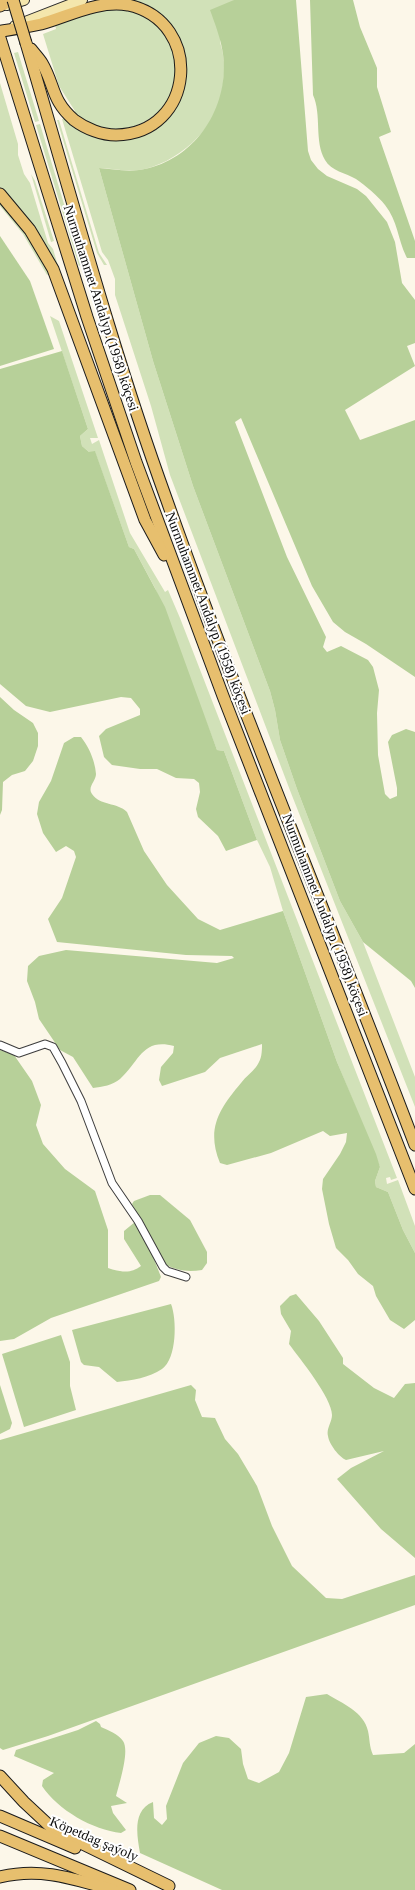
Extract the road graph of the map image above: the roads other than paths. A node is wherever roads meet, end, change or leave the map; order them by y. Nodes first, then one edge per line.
1 (13, 0) edge
2 (24, 0) edge
3 (82, 0) edge
4 (0, 6) edge
5 (1, 34) edge
6 (26, 43) junction
7 (0, 194) edge
8 (184, 591) junction
9 (0, 1045) edge
10 (415, 1145) edge
11 (415, 1189) edge
12 (186, 1277) dead end
13 (0, 1776) edge
14 (0, 1816) edge
15 (0, 1836) edge
16 (0, 1876) edge
17 (173, 1888) edge
18 (113, 1890) edge
19 (130, 1890) edge

1 - 4 main road
1 - 6 main road, Nurmuhammet Andalyp (1958) köçesi, bridge
2 - 4 main road
3 - 5 main road
5 - 6 main road
5 - 8 main road, Nurmuhammet Andalyp (1958) köçesi
6 - 10 main road, Nurmuhammet Andalyp (1958) köçesi
7 - 8 main road
8 - 11 main road, Nurmuhammet Andalyp (1958) köçesi
9 - 12 street
13 - 17 main road
14 - 17 main road, Köpetdag şaýoly
15 - 19 main road
16 - 18 main road

